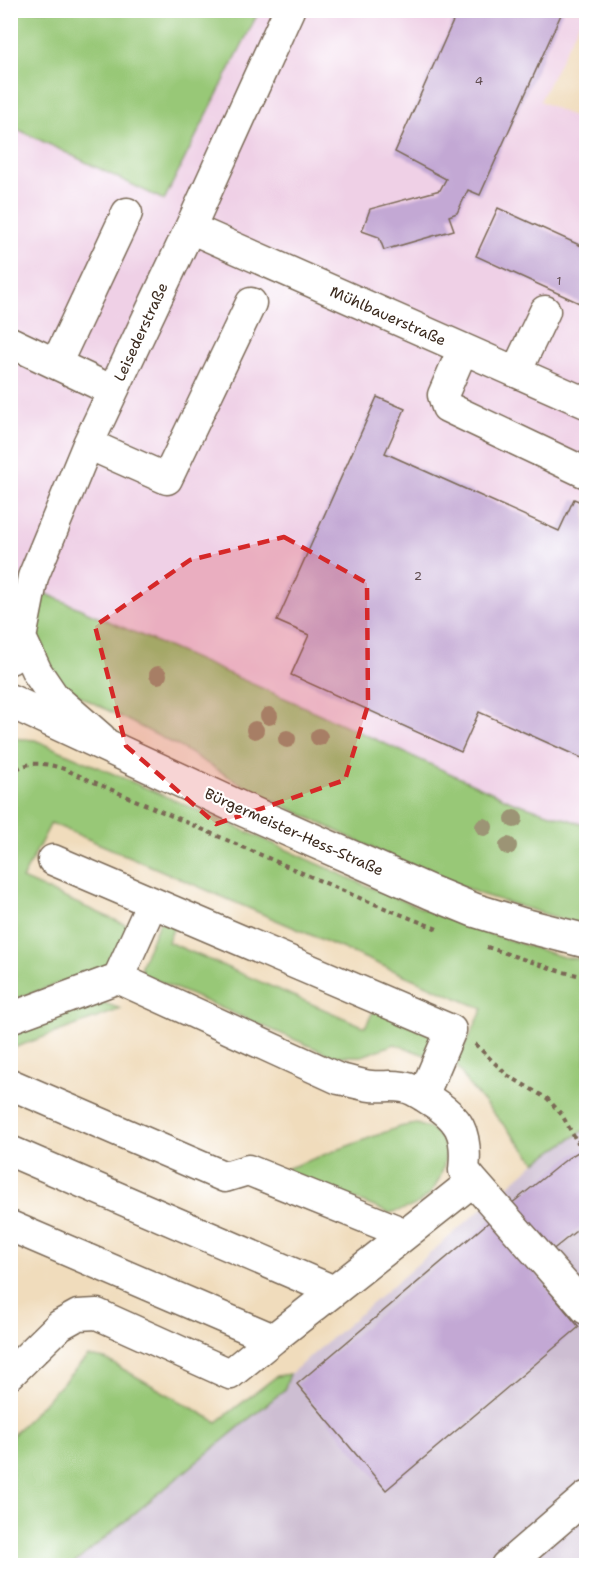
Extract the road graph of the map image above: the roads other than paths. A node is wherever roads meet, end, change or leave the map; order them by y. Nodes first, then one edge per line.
1 (289, 10) edge
2 (127, 213) dead end
3 (190, 228) junction
4 (251, 303) dead end
5 (545, 312) dead end
6 (10, 342) edge
7 (463, 349) junction
8 (56, 364) junction
9 (516, 372) junction
10 (113, 391) junction
11 (586, 403) edge
12 (88, 444) junction
13 (586, 471) edge
14 (33, 577) junction
15 (10, 605) edge
16 (16, 649) edge
17 (10, 701) edge
18 (112, 748) junction
19 (53, 860) dead end
20 (152, 903) junction
21 (586, 941) edge
22 (118, 978) junction
23 (10, 1018) edge
24 (10, 1083) edge
25 (423, 1096) junction
26 (10, 1151) edge
27 (473, 1181) junction
28 (10, 1226) edge
29 (406, 1234) junction
30 (334, 1291) junction
31 (586, 1309) edge
32 (273, 1339) junction
33 (10, 1374) edge
34 (586, 1497) edge
35 (506, 1566) edge

1 - 3 street, Leisederstraße
2 - 8 street
3 - 7 street, Mühlbauerstraße
3 - 10 street, Leisederstraße
4 - 12 street
5 - 9 street
6 - 8 street
7 - 9 street, Mühlbauerstraße
7 - 13 street
8 - 10 street
9 - 11 street, Mühlbauerstraße
10 - 12 street, Leisederstraße
12 - 14 street, Leisederstraße
14 - 15 street
14 - 16 street, Leisederstraße
16 - 18 street
17 - 18 main road, Bürgermeister-Hess-Straße
18 - 21 main road, Bürgermeister-Hess-Straße
19 - 20 street
20 - 22 street
20 - 25 street
22 - 23 street
22 - 25 street
24 - 29 street
25 - 27 street
26 - 30 street
27 - 29 street
27 - 31 street
28 - 32 street
29 - 30 street
30 - 32 street
32 - 33 street
34 - 35 street

